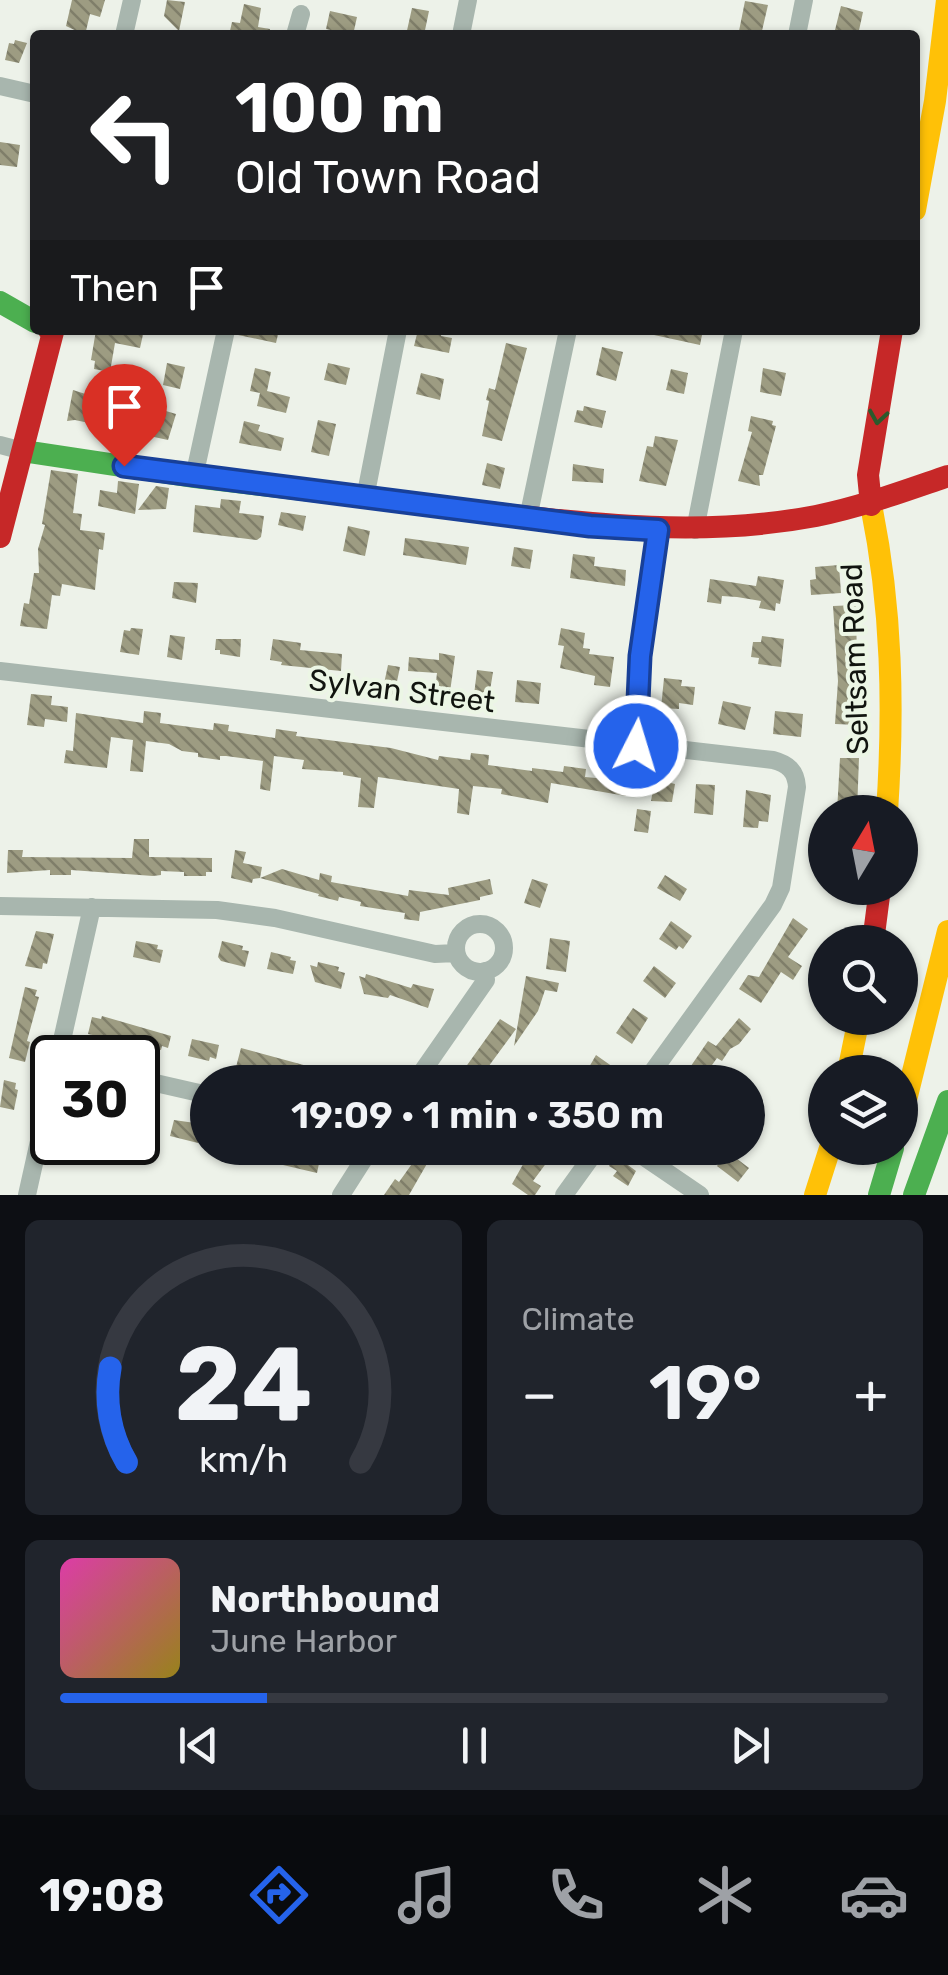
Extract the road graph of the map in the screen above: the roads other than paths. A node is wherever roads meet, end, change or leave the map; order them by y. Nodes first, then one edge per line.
1 (132, 0) edge
2 (468, 0) edge
3 (804, 0) edge
4 (947, 0) edge
5 (301, 14) dead end
6 (125, 30) edge
7 (296, 30) edge
8 (461, 30) edge
9 (797, 30) edge
10 (0, 86) edge
11 (30, 93) edge
12 (920, 183) edge
13 (0, 302) edge
14 (30, 318) edge
15 (46, 335) edge
16 (225, 335) edge
17 (397, 335) edge
18 (567, 335) edge
19 (733, 335) edge
20 (891, 335) edge
21 (12, 448) edge
22 (194, 476) junction
23 (948, 476) edge
24 (365, 498) junction
25 (872, 505) junction
26 (528, 518) junction
27 (658, 530) junction
28 (695, 530) junction
29 (0, 537) edge
30 (0, 671) edge
31 (636, 746) junction
32 (887, 795) edge
33 (0, 906) edge
34 (92, 906) junction
35 (948, 931) edge
36 (456, 953) junction
37 (484, 971) junction
38 (63, 1035) edge
39 (917, 1055) edge
40 (428, 1065) edge
41 (657, 1065) edge
42 (160, 1083) edge
43 (190, 1091) edge
44 (948, 1101) edge
45 (34, 1165) edge
46 (361, 1165) edge
47 (586, 1165) edge
48 (655, 1165) edge
49 (825, 1165) edge
50 (888, 1165) edge
51 (27, 1195) edge
52 (341, 1195) edge
53 (564, 1195) edge
54 (700, 1195) edge
55 (815, 1195) edge
56 (879, 1195) edge
57 (914, 1195) edge

1 - 6 street
2 - 8 street
3 - 9 street
4 - 12 main road
5 - 7 street
10 - 11 street
13 - 14 main road
15 - 21 main road
16 - 22 street
17 - 24 street
18 - 26 street
19 - 28 street
20 -> 25 main road, Seltsam Road
21 - 22 main road
21 - 29 main road
22 - 24 main road
23 - 25 main road
24 - 26 main road
25 - 28 main road
25 - 32 main road, Seltsam Road
26 - 27 main road
27 - 28 main road
27 - 31 street
30 - 31 street, Sylvan Street
31 - 41 street, Sylvan Street
33 - 34 street
34 - 36 street
34 - 38 street
35 - 39 main road
36 - 37 street
36 - 37 street
37 - 40 street
42 - 43 street
44 - 57 main road
45 - 51 street
46 - 52 street
47 - 53 street
48 - 54 street
49 - 55 main road
50 - 56 main road

